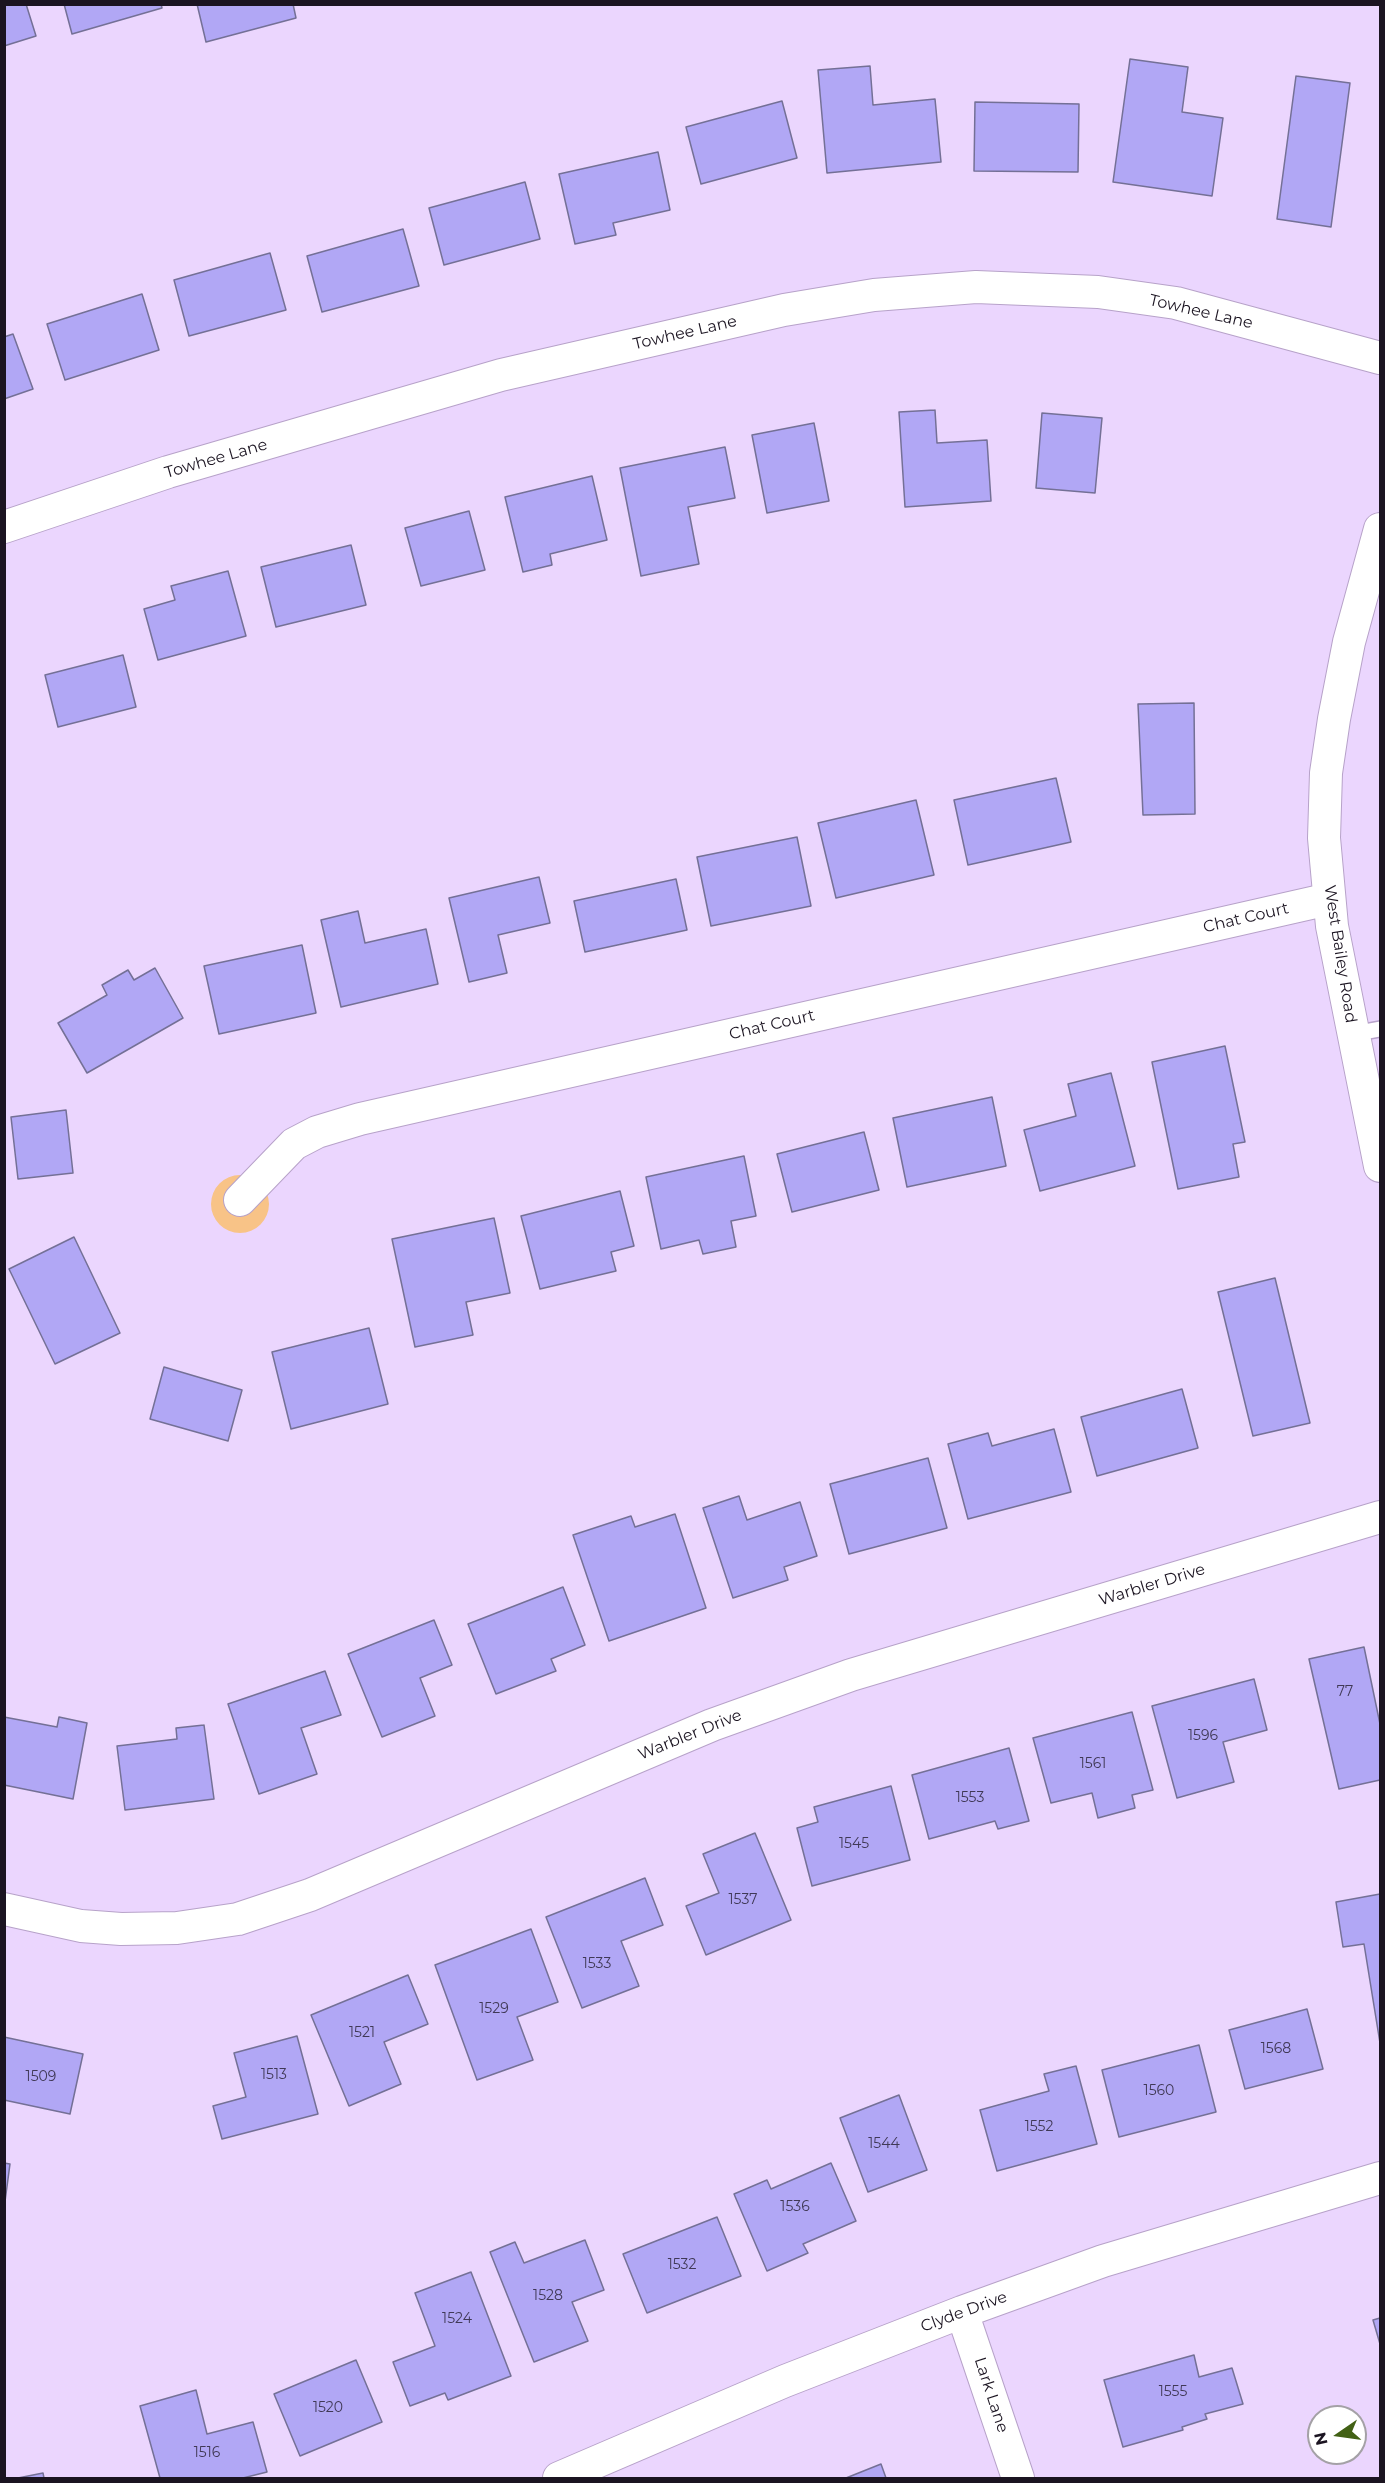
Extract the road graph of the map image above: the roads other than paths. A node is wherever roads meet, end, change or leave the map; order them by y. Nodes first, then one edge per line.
1 (1380, 358) edge
2 (4, 526) edge
3 (1380, 529) edge
4 (1329, 899) junction
5 (1366, 1032) edge
6 (1380, 1166) edge
7 (240, 1200) dead end
8 (1380, 1517) edge
9 (4, 1909) edge
10 (1380, 2178) edge
11 (962, 2312) junction
12 (559, 2478) edge
13 (1018, 2478) edge

1 - 2 street, Towhee Lane
3 - 4 street, West Bailey Road
4 - 5 street, West Bailey Road
4 - 7 street, Chat Court
5 - 6 street, West Bailey Road
8 - 9 street, Warbler Drive
10 - 11 street, Clyde Drive
11 - 12 street, Clyde Drive
11 - 13 street, Lark Lane

